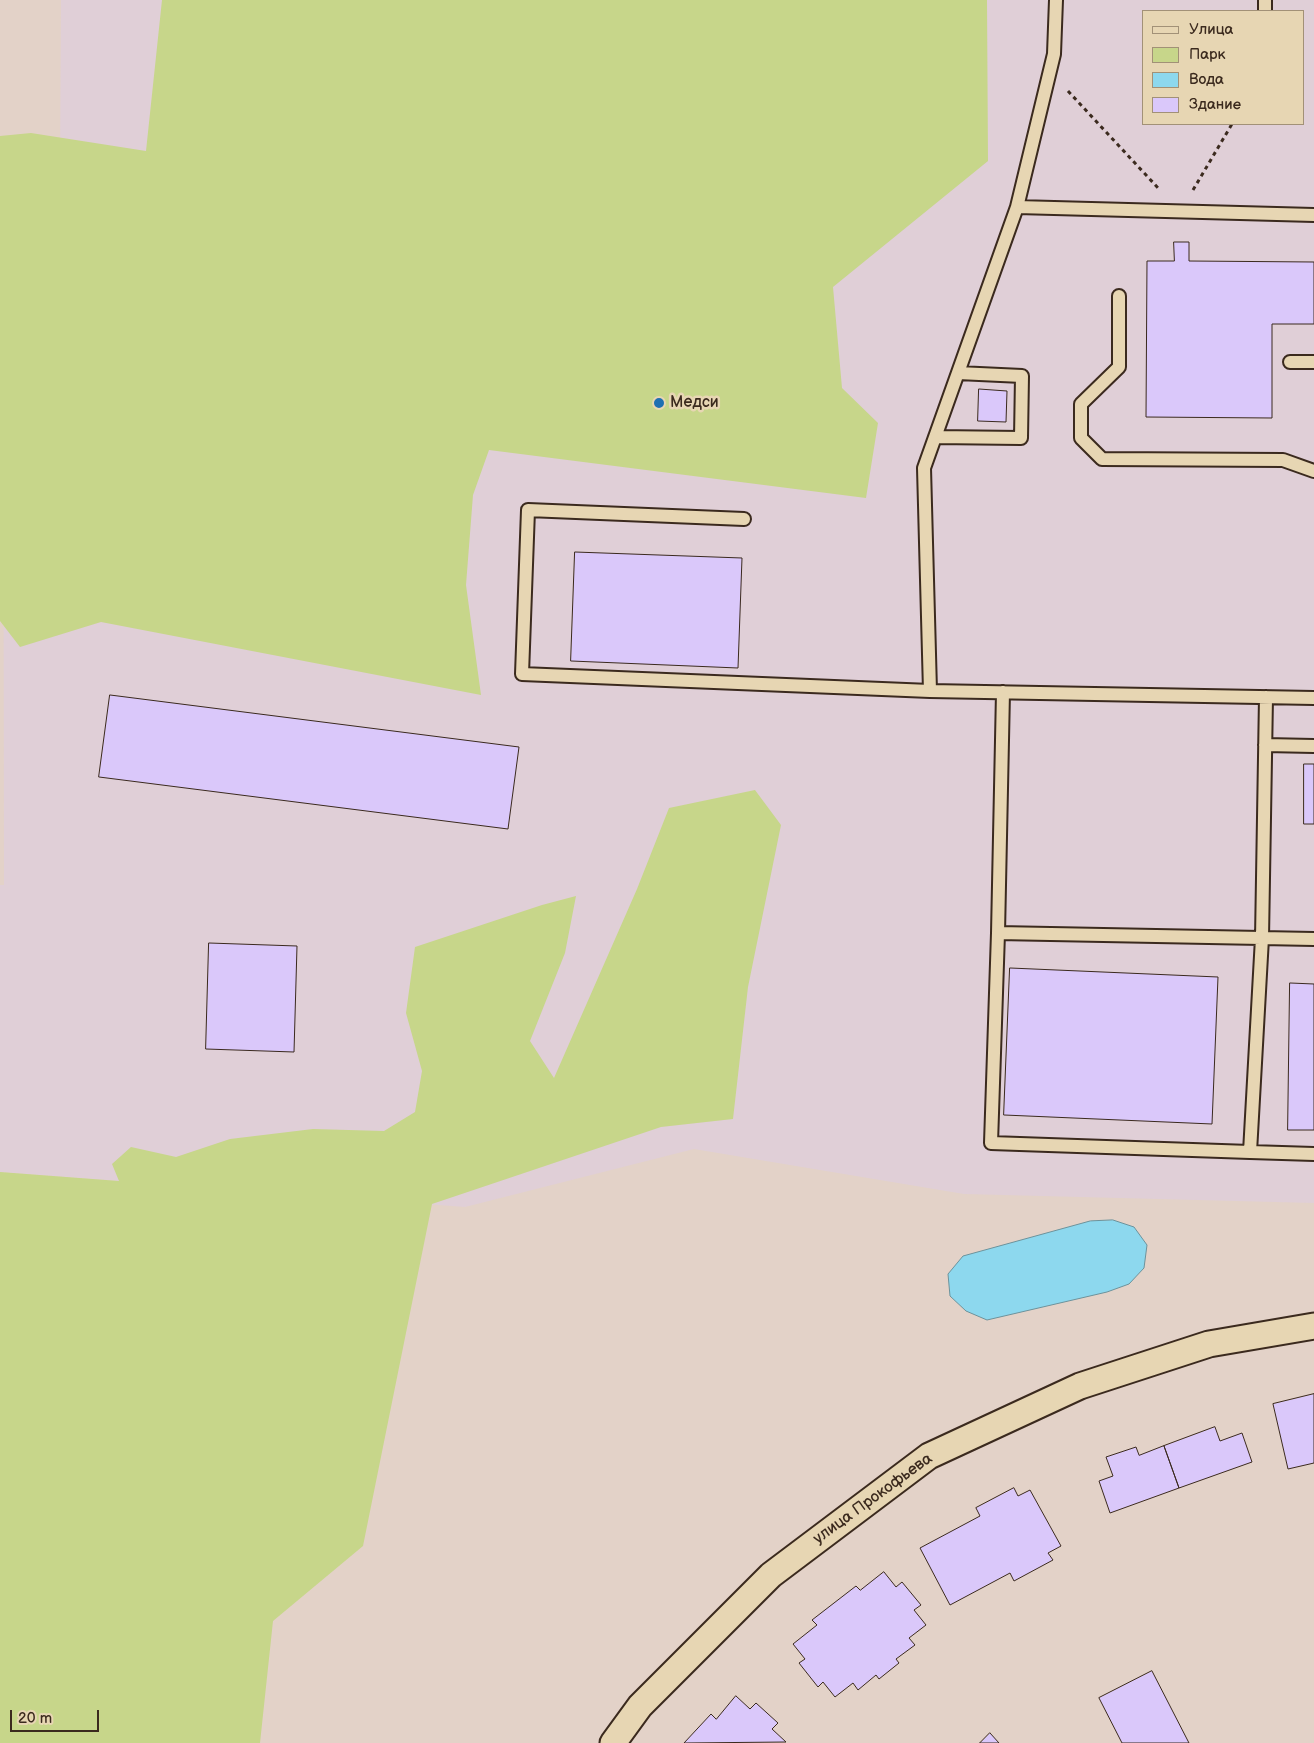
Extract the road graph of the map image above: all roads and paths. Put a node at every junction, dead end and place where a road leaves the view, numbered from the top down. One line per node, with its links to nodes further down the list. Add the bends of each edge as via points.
1 (1056, 0): 2 (lane)
2 (1050, 72): 4 (lane); 5 (path)
3 (1231, 125): 5 (path)
4 (1016, 207): 5 (lane); 10 (lane)
5 (1181, 212): 6 (lane)
6 (1314, 215)
7 (1119, 296): 12 (lane, via 1119,366 1081,404 1081,438 1102,459 1283,460)
8 (1290, 362): 9 (lane)
9 (1314, 362)
10 (958, 372): 11 (lane); 11 (lane, via 1022,376 1021,438)
11 (935, 437): 14 (lane, via 924,468)
12 (1314, 471)
13 (744, 519): 14 (lane, via 528,510 522,674)
14 (930, 691): 15 (lane)
15 (1003, 692): 16 (lane); 20 (lane)
16 (1266, 697): 17 (lane); 18 (lane)
17 (1314, 698)
18 (1265, 745): 19 (lane); 21 (lane)
19 (1314, 746)
20 (998, 933): 21 (lane); 23 (lane, via 991,1143)
21 (1262, 938): 22 (lane); 23 (lane)
22 (1314, 939)
23 (1250, 1152): 24 (lane)
24 (1314, 1154)
25 (1314, 1326): 26 (street, улица Прокофьева, via 1208,1344 1080,1386 929,1456 771,1575 640,1706)
26 (612, 1743)

